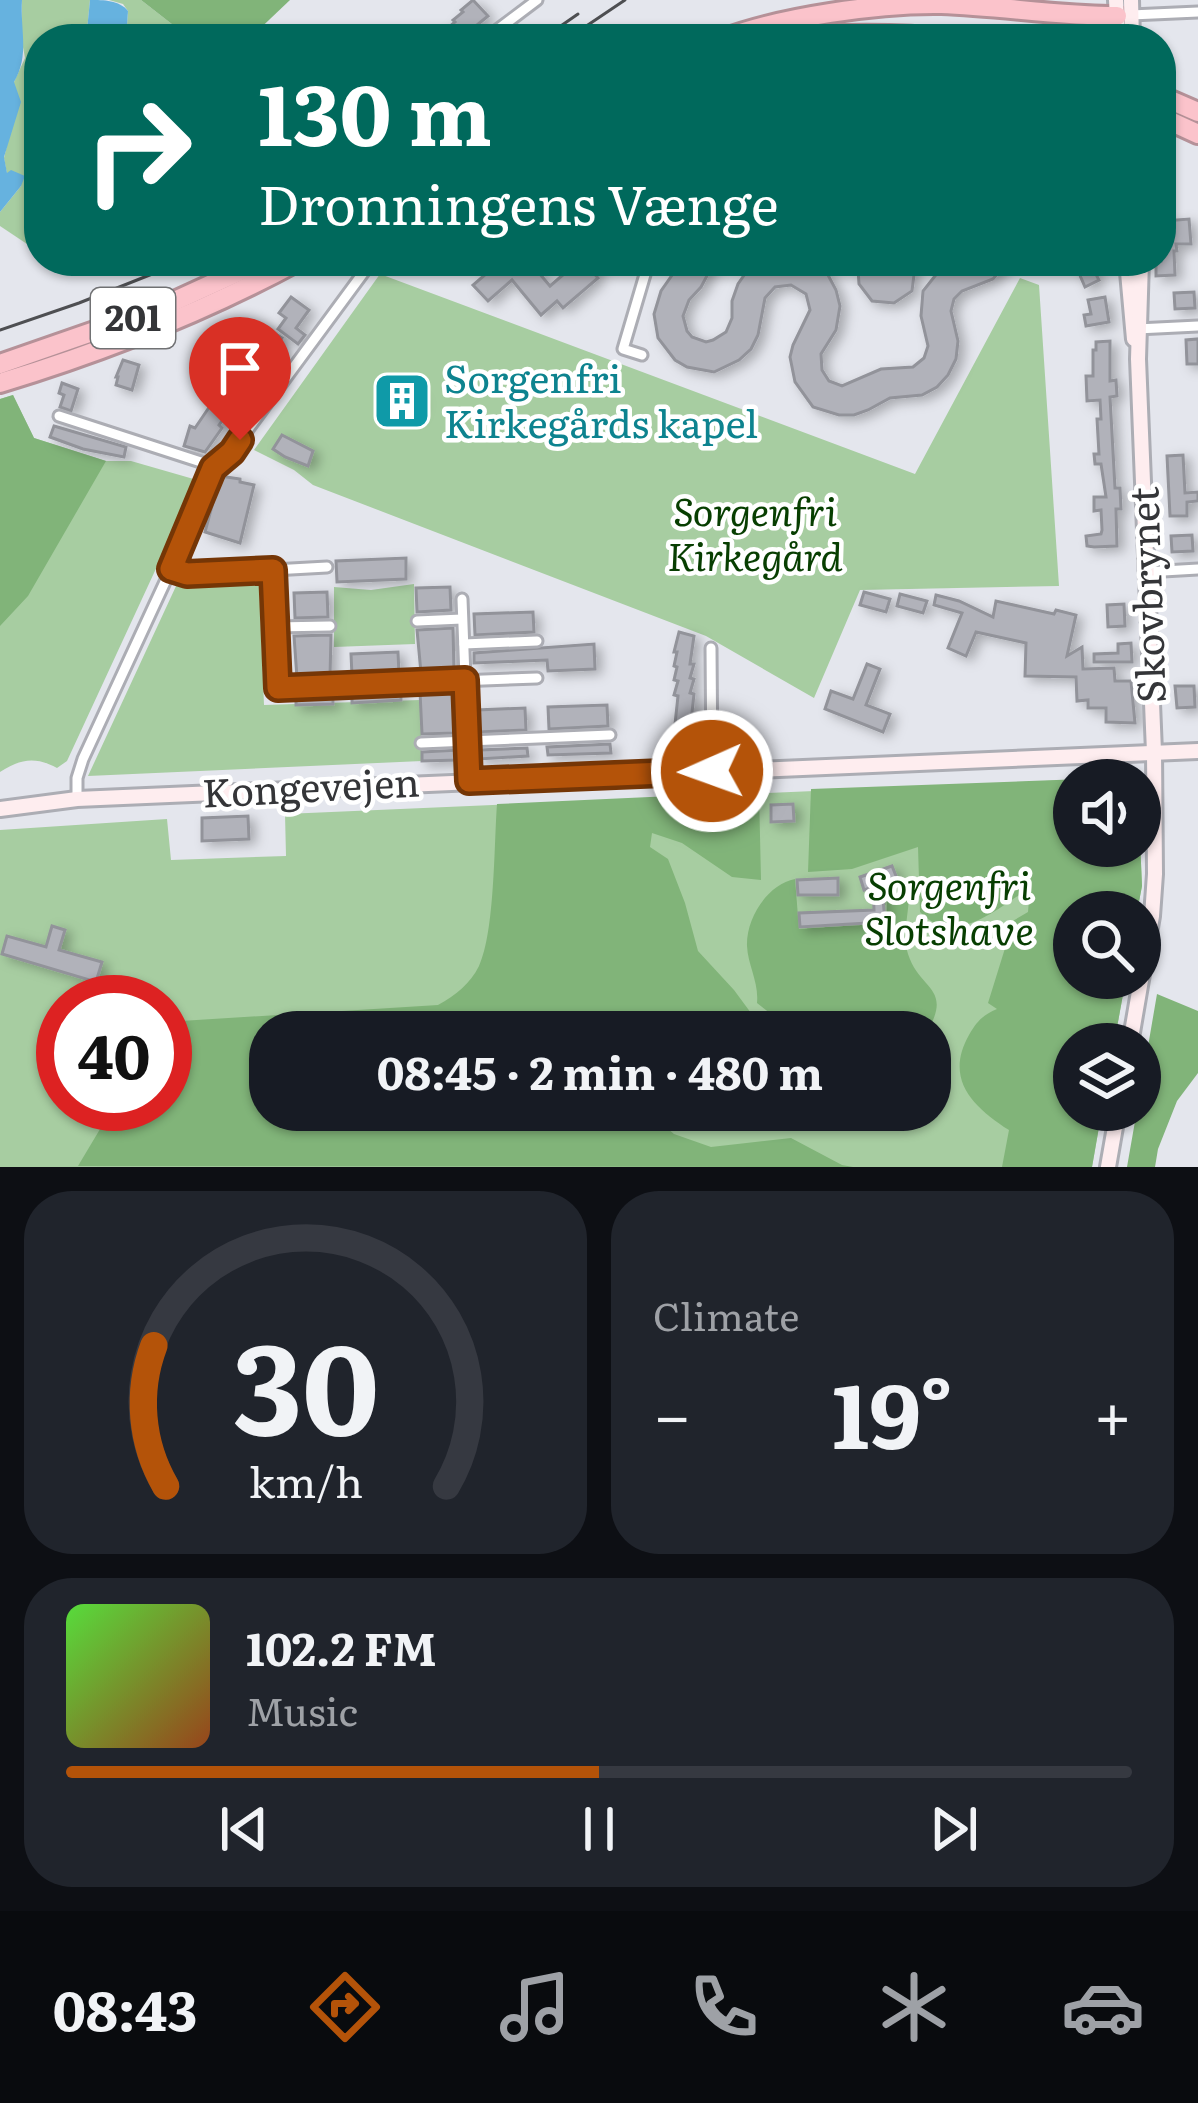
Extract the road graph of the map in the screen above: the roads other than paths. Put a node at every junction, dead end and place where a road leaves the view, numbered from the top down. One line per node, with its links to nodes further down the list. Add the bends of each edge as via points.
1 (537, 0): 4 (street)
2 (1124, 8): 3 (street); 5 (highway, via 938,4)
3 (1198, 12)
4 (504, 24)
5 (778, 24)
6 (229, 276): 15 (highway, 201)
7 (267, 276): 16 (highway, 201, via 163,326)
8 (362, 276): 18 (street)
9 (645, 276): 14 (street, via 623,349)
10 (1129, 276): 13 (street, Skovbrynet)
11 (1140, 276): 13 (street, Skovbrynet)
12 (1198, 326): 13 (street)
13 (1136, 329): 23 (street, Skovbrynet)
14 (642, 355)
15 (0, 364)
16 (0, 383)
17 (59, 416): 18 (street)
18 (213, 468): 20 (street)
19 (327, 567): 22 (street)
20 (171, 569): 22 (street); 41 (street, via 83,759)
21 (1198, 569): 23 (street)
22 (273, 570): 28 (street)
23 (1146, 572): 38 (street, Skovbrynet)
24 (462, 599): 25 (street)
25 (463, 619): 26 (street); 30 (street)
26 (417, 621)
27 (330, 626): 28 (street)
28 (275, 627): 33 (street, via 278,688)
29 (537, 641): 30 (street)
30 (464, 644): 33 (street)
31 (711, 648): 39 (street)
32 (536, 678): 33 (street)
33 (465, 680): 35 (street)
34 (610, 735): 35 (street)
35 (467, 741): 36 (street); 40 (street)
36 (421, 743)
37 (1198, 751): 38 (street, Kongevejen)
38 (1154, 752): 39 (street, Kongevejen); 43 (street, Skovbrynet, via 1152,916)
39 (712, 771): 40 (street, Kongevejen)
40 (469, 781): 41 (street, Kongevejen)
41 (77, 799): 42 (street, Kongevejen)
42 (0, 809)
43 (1134, 1023)
44 (1114, 1131): 45 (street)
45 (1108, 1167)

